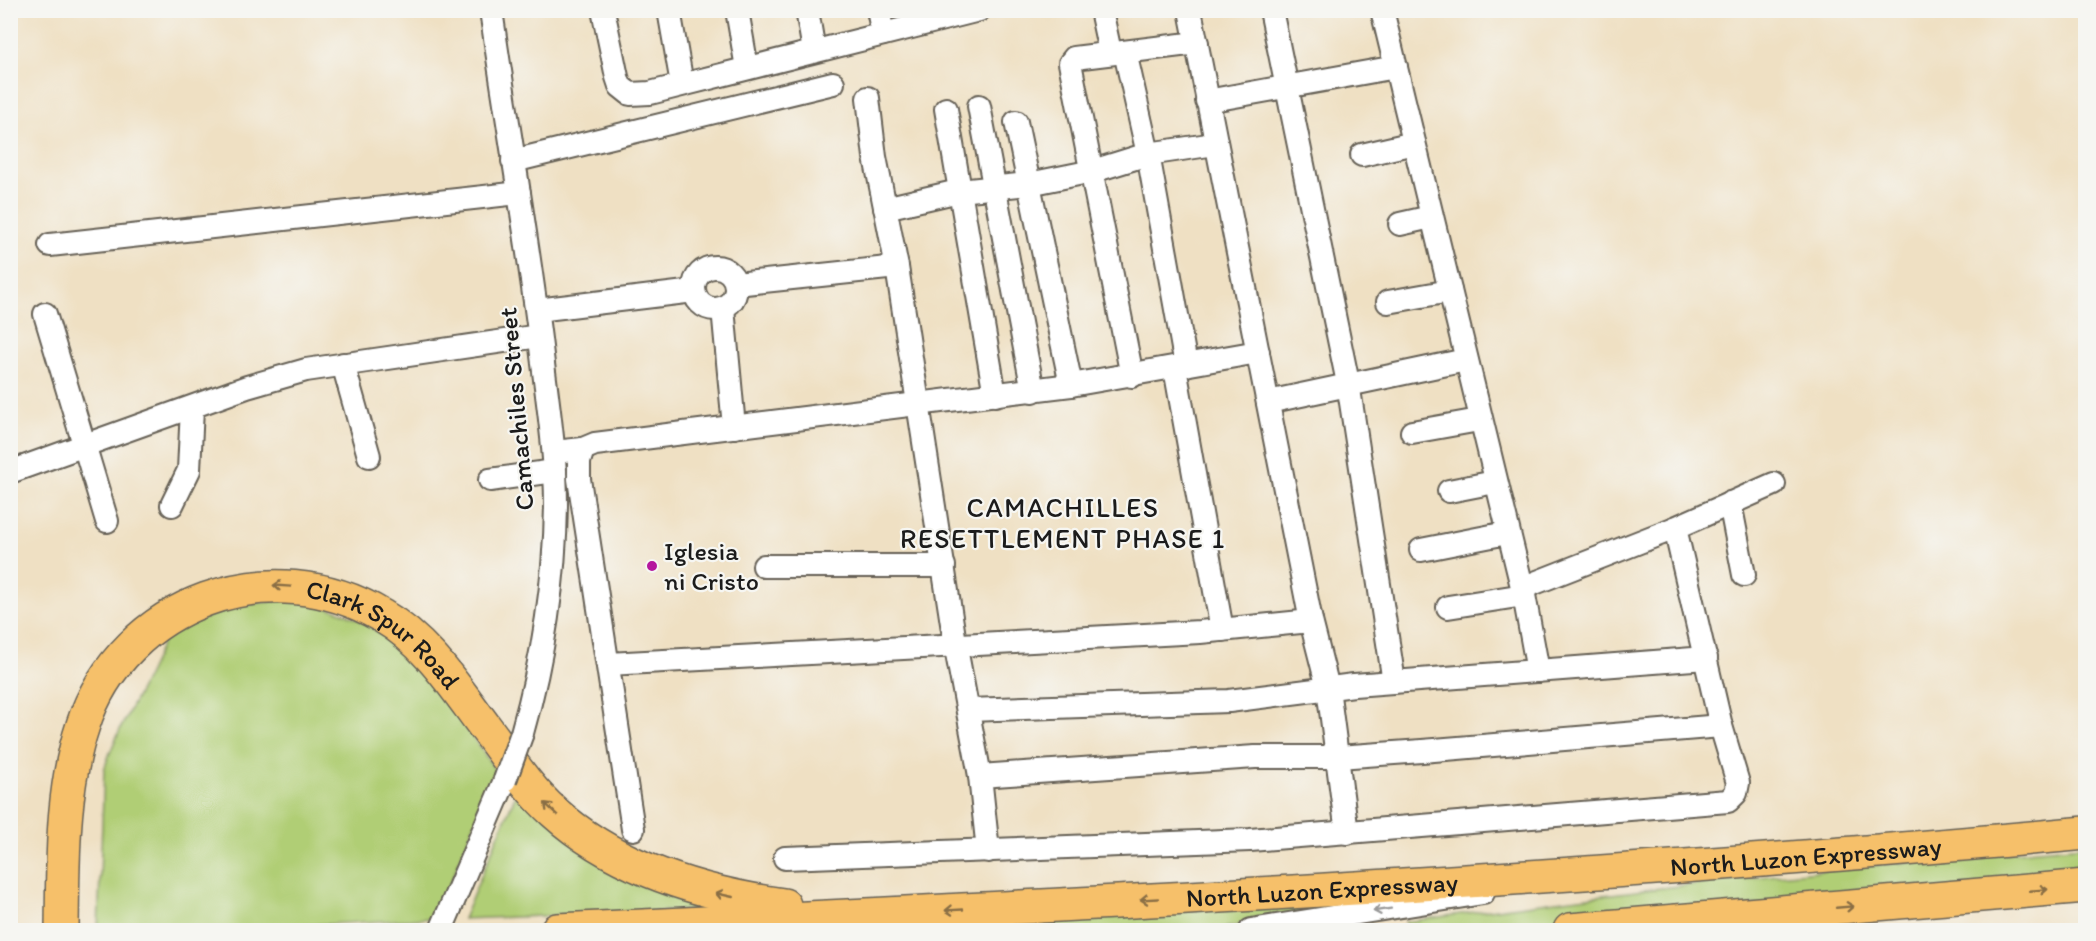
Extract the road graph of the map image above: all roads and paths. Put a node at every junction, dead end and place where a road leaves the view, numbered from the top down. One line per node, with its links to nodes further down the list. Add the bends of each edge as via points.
1 (491, 10): 31 (street, Camachiles Street)
2 (603, 10): 20 (street, via 620,86 630,94)
3 (669, 10): 20 (street)
4 (737, 10): 18 (street)
5 (807, 10): 15 (street)
6 (878, 10): 13 (street)
7 (979, 10): 12 (street)
8 (1101, 10): 16 (street)
9 (1190, 10): 14 (street)
10 (1271, 10): 21 (street)
11 (1382, 10): 17 (street)
12 (950, 14): 13 (street)
13 (883, 34): 15 (street)
14 (1197, 43): 16 (street); 23 (street)
15 (814, 51): 18 (street)
16 (1117, 52): 29 (street); 32 (street, via 1074,58 1070,69)
17 (1396, 67): 21 (street); 27 (street)
18 (747, 68): 20 (street)
19 (833, 83): 31 (street)
20 (682, 84)
21 (1287, 85): 23 (street); 55 (street)
22 (868, 98): 37 (street)
23 (1207, 101): 28 (street)
24 (979, 106): 34 (street)
25 (946, 109): 35 (street)
26 (1016, 122): 33 (street)
27 (1414, 143): 30 (street); 38 (street)
28 (1215, 144): 29 (street); 50 (street)
29 (1148, 154): 32 (street); 53 (street)
30 (1362, 155)
31 (513, 161): 36 (street, Camachiles Street)
32 (1092, 171): 33 (street); 54 (street)
33 (1029, 184): 34 (street); 56 (street)
34 (994, 189): 35 (street); 57 (street)
35 (960, 191): 37 (street); 58 (street)
36 (519, 193): 40 (street); 47 (street, Camachiles Street)
37 (885, 208): 41 (street)
38 (1431, 217): 39 (street); 44 (street)
39 (1400, 224)
40 (50, 245)
41 (897, 267): 42 (street); 60 (street)
42 (736, 284): 43 (street, via 729,271 708,268 697,277); 46 (street, via 734,298)
43 (694, 291): 46 (street, via 704,307); 47 (street)
44 (1450, 291): 45 (street); 51 (street)
45 (1388, 302)
46 (723, 308): 63 (street)
47 (537, 310): 49 (street, Camachiles Street)
48 (45, 314): 65 (street)
49 (539, 336): 52 (street); 68 (street, Camachiles Street)
50 (1258, 352): 53 (street); 59 (street)
51 (1466, 360): 55 (street); 62 (street)
52 (343, 364): 61 (street, via 306,370); 67 (street)
53 (1181, 367): 54 (street); 86 (street)
54 (1132, 376): 56 (street)
55 (1348, 383): 59 (street); 91 (street)
56 (1071, 386): 57 (street)
57 (1033, 391): 58 (street)
58 (995, 395): 60 (street)
59 (1268, 402): 85 (street)
60 (917, 406): 63 (street); 81 (street)
61 (192, 408): 65 (street); 75 (street, via 189,470)
62 (1479, 420): 64 (street); 71 (street)
63 (734, 427): 66 (street)
64 (1412, 432)
65 (83, 445): 69 (street); 76 (street)
66 (583, 448): 68 (street); 89 (street, via 579,479)
67 (369, 456)
68 (554, 461): 70 (street); 106 (street, Camachiles Street, bridge, via 556,505 550,597 534,687 505,780)
69 (10, 472)
70 (490, 480)
71 (1495, 482): 73 (street); 78 (street)
72 (1774, 483): 74 (street)
73 (1449, 491)
74 (1730, 503): 77 (street); 82 (street)
75 (172, 505)
76 (107, 521)
77 (1675, 528): 83 (street); 88 (street)
78 (1508, 533): 79 (street); 83 (street)
79 (1420, 550)
80 (764, 566): 81 (street)
81 (944, 566): 87 (street)
82 (1744, 575)
83 (1523, 592): 84 (street); 90 (street)
84 (1448, 607)
85 (1311, 621): 86 (street); 92 (street)
86 (1222, 630): 87 (street)
87 (955, 643): 89 (street); 93 (street)
88 (1706, 658): 90 (street); 94 (street)
89 (608, 664): 97 (street)
90 (1538, 671): 91 (street)
91 (1394, 682): 92 (street)
92 (1328, 688): 93 (street, via 1207,702); 95 (street)
93 (969, 710): 96 (street)
94 (1721, 726): 95 (street); 98 (street, via 1738,783 1736,794 1728,801)
95 (1338, 757): 96 (street, via 1255,757); 98 (street)
96 (980, 776): 100 (street)
97 (633, 829)
98 (1347, 833): 100 (street)
99 (2085, 833): 102 (highway, North Luzon Expressway)
100 (988, 851): 101 (street)
101 (785, 858)
102 (1627, 871): 104 (highway, North Luzon Expressway, one-way to 104); 108 (street, one-way to 108)
103 (2085, 886): 109 (highway, North Luzon Expressway, one-way to 103)
104 (864, 915): 105 (highway, Clark Spur Road, one-way to 105, via 704,890 602,847 540,798 423,648 381,615 346,598 276,585 245,588 185,608 145,633 111,670 90,705 71,771); 107 (highway, North Luzon Expressway)
105 (71, 921)
106 (441, 930)
107 (557, 930)
108 (1251, 930)
109 (1570, 930)

